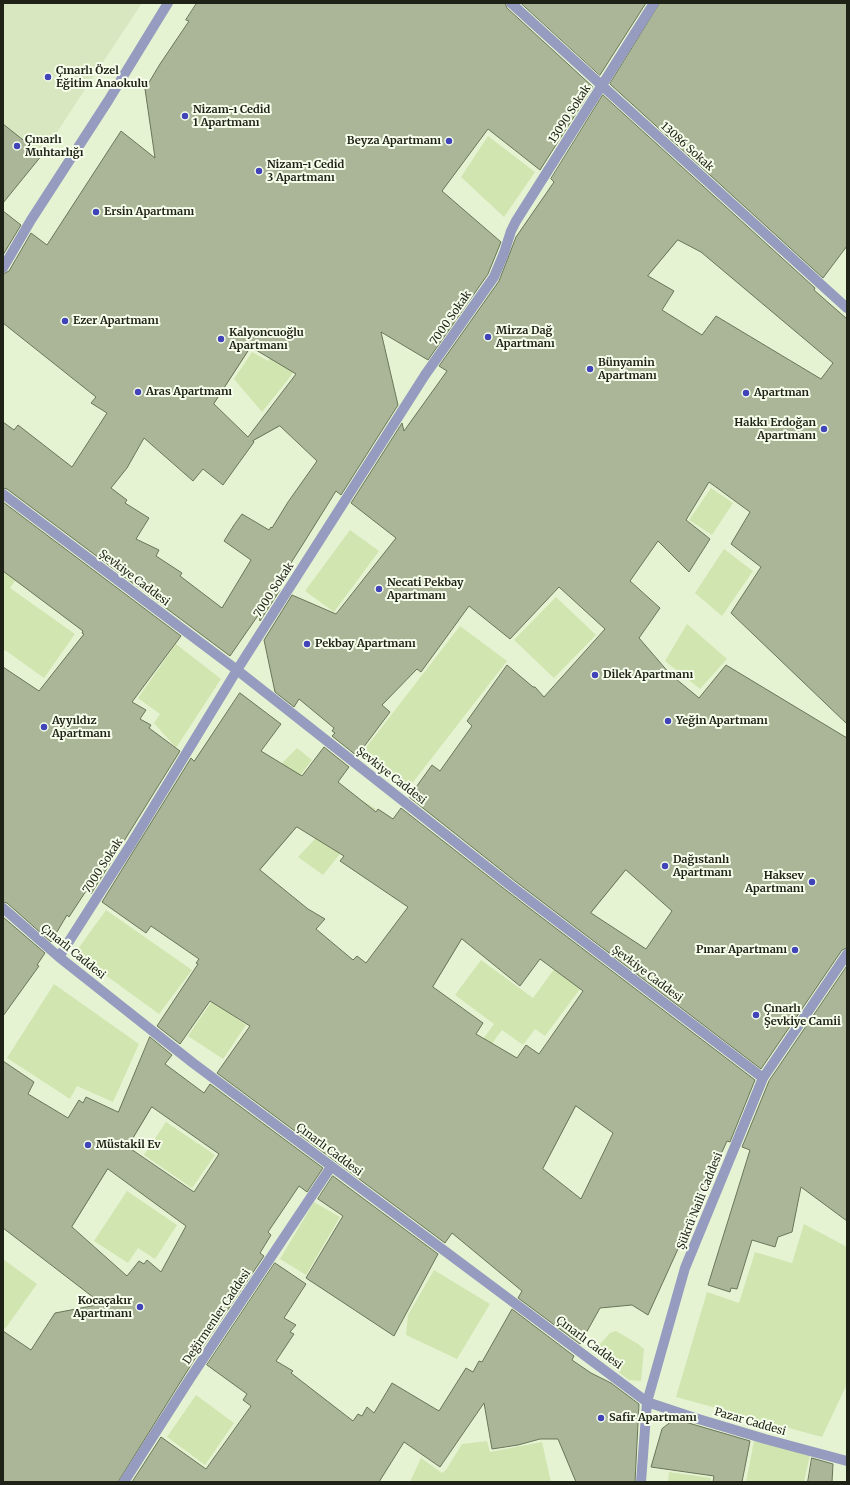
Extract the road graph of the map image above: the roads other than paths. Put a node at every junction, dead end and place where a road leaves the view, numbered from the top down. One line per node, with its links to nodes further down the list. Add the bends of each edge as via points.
1 (168, 3): 6 (street)
2 (511, 3): 4 (street, 13086 Sokak)
3 (654, 3): 4 (street, 13090 Sokak)
4 (602, 86): 5 (street, 13090 Sokak, via 526,204); 7 (street, 13086 Sokak)
5 (508, 238): 9 (street, 7000 Sokak, via 494,277 425,375)
6 (3, 268)
7 (847, 308)
8 (3, 494): 9 (street, Şevkiye Caddesi)
9 (237, 670): 12 (street, 7000 Sokak); 13 (street, Şevkiye Caddesi, via 511,886)
10 (3, 908): 12 (street, Çınarlı Caddesi)
11 (847, 954): 13 (street, Şükrü Naili Caddesi)
12 (59, 957): 14 (street, Çınarlı Caddesi, via 193,1063)
13 (763, 1078): 15 (street, Şükrü Naili Caddesi, via 685,1268)
14 (331, 1167): 15 (street, Çınarlı Caddesi); 17 (street, Değirmenler Caddesi)
15 (647, 1402): 16 (street, Pazar Caddesi, via 758,1437); 18 (street, Şükrü Naili Caddesi)
16 (847, 1461)
17 (124, 1482)
18 (641, 1482)

